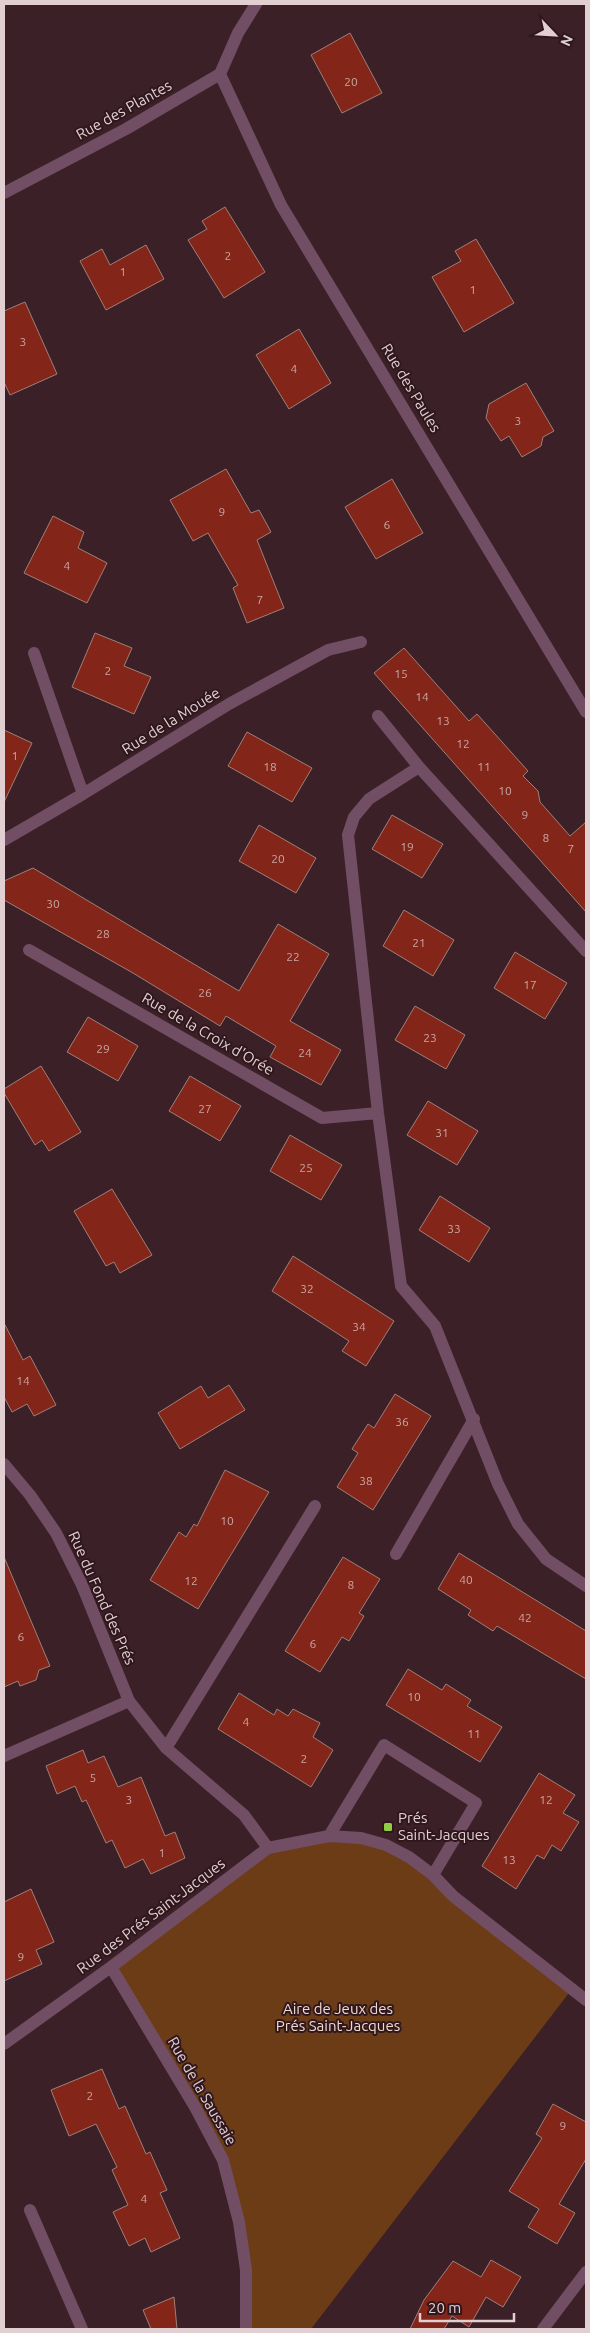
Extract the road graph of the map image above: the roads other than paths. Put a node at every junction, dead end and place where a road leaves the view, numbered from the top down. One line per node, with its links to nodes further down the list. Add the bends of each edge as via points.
1 (256, 4): 2 (street, via 238,33)
2 (220, 74): 3 (street, Rue des Plantes); 6 (street, Rue des Paules, via 281,204)
3 (4, 193)
4 (362, 642): 9 (street, Rue de la Mouée, via 328,650)
5 (34, 653): 9 (street)
6 (586, 712)
7 (378, 716): 8 (street)
8 (419, 767): 12 (street); 13 (street, via 369,799 354,817 348,836)
9 (83, 794): 10 (street, Rue de la Mouée)
10 (4, 840)
11 (29, 950): 13 (street, Rue de la Croix d'Orée, via 322,1118)
12 (586, 951)
13 (378, 1112): 14 (street, via 401,1286 435,1326)
14 (474, 1419): 17 (street); 18 (street, via 498,1484 518,1524 546,1559)
15 (4, 1464): 19 (street, Rue du Fond des Prés, via 56,1533 82,1585)
16 (315, 1506): 20 (street)
17 (396, 1554)
18 (586, 1586)
19 (129, 1701): 20 (street, Rue du Fond des Prés); 21 (street)
20 (166, 1748): 23 (street, Rue du Fond des Prés, via 244,1815)
21 (4, 1756)
22 (329, 1836): 23 (street, Rue des Prés Saint-Jacques); 24 (street, Rue des Prés Saint-Jacques, via 361,1838 386,1845 409,1857); 24 (street, via 384,1745 476,1803)
23 (268, 1848): 25 (street, Rue des Prés Saint-Jacques)
24 (432, 1875): 26 (street, Rue des Prés Saint-Jacques, via 453,1896)
25 (111, 1967): 27 (street, Rue des Prés Saint-Jacques); 31 (street, Rue de la Saussaie, via 223,2160 239,2222 246,2270)
26 (586, 2000)
27 (4, 2044)
28 (30, 2210): 30 (street)
29 (586, 2272): 32 (street)
30 (82, 2329)
31 (246, 2329)
32 (543, 2329)

